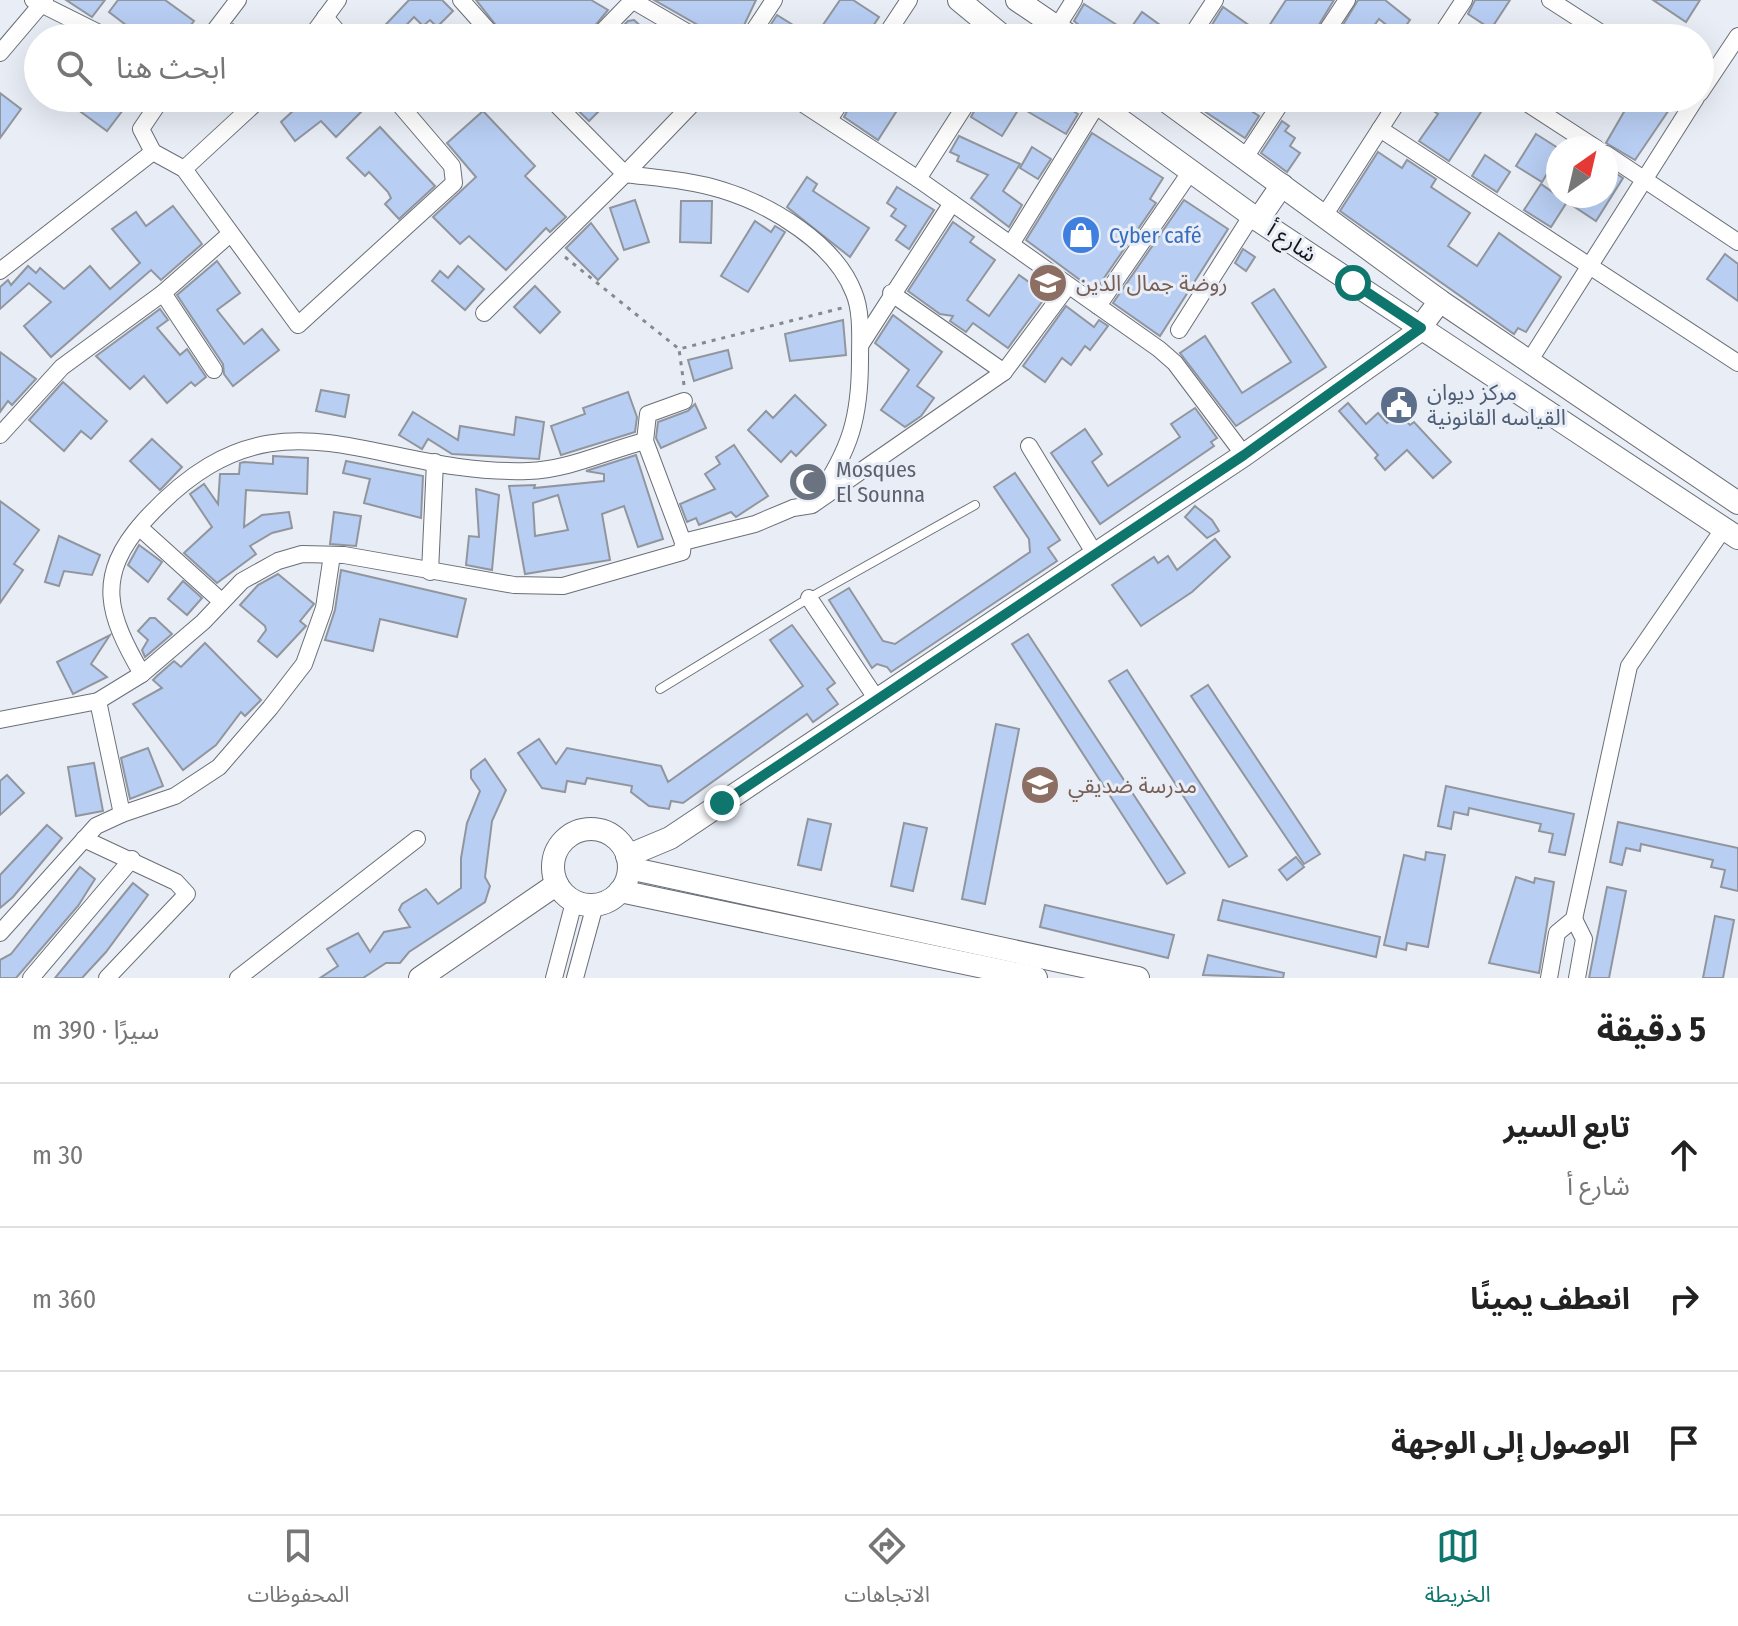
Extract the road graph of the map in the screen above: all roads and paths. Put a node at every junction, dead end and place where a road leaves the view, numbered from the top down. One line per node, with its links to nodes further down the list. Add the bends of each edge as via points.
1 (238, 0): 17 (street)
2 (338, 0): 15 (street)
3 (461, 0): 20 (street)
4 (633, 0): 21 (street); 22 (street)
5 (774, 0): 23 (street)
6 (909, 0): 24 (street)
7 (959, 0): 25 (street)
8 (1017, 0): 26 (street)
9 (1074, 0): 27 (street)
10 (1215, 0): 28 (street)
11 (1347, 0): 29 (street)
12 (1464, 0): 30 (street)
13 (1550, 0): 31 (street)
14 (40, 2): 16 (street); 33 (street)
15 (325, 17): 18 (street); 19 (street)
16 (82, 24)
17 (220, 24)
18 (320, 24)
19 (331, 24)
20 (482, 24)
21 (610, 24)
22 (673, 24)
23 (758, 24)
24 (893, 24)
25 (988, 24)
26 (1053, 24)
27 (1067, 24)
28 (1199, 24)
29 (1331, 24)
30 (1448, 24)
31 (1587, 24)
32 (1738, 36): 34 (street)
33 (0, 53)
34 (1714, 72)
35 (153, 112): 53 (street, via 141,129)
36 (246, 112): 56 (street)
37 (406, 112): 65 (street, via 452,166 454,183 303,323 293,322)
38 (564, 112): 58 (street)
39 (685, 112): 58 (street)
40 (816, 112): 50 (street)
41 (834, 112): 50 (street)
42 (961, 112): 59 (street)
43 (1088, 112): 67 (street)
44 (1109, 112): 57 (street, شارع أ)
45 (1182, 112): 54 (street, شارع أ)
46 (1275, 112): 54 (street)
47 (1391, 112): 51 (street)
48 (1541, 112): 52 (street)
49 (1687, 112): 60 (street)
50 (829, 120): 59 (street)
51 (1380, 129): 63 (street); 69 (street)
52 (1578, 136)
53 (153, 152): 56 (street); 70 (street)
54 (1246, 156): 61 (street, شارع أ)
55 (1618, 162): 60 (street)
56 (184, 169): 65 (street)
57 (1191, 171): 64 (street, شارع أ); 76 (street)
58 (625, 174): 68 (street); 75 (street, via 722,190 782,218 844,272)
59 (918, 179): 62 (street)
60 (1644, 179): 66 (street); 69 (street)
61 (1282, 185): 63 (street, شارع أ); 64 (street)
62 (952, 203): 67 (street); 73 (street)
63 (1324, 216): 74 (street, شارع أ)
64 (1255, 218): 78 (street, شارع أ); 79 (street)
65 (230, 234): 72 (street)
66 (1738, 242)
67 (1011, 244): 71 (street)
68 (552, 247): 77 (street); 81 (path)
69 (1590, 266): 82 (street); 83 (street)
70 (0, 271)
71 (1068, 286): 76 (street); 85 (street)
72 (163, 293): 84 (street); 87 (street, via 62,367)
73 (891, 293): 80 (street); 85 (street)
74 (1440, 301): 78 (street); 82 (street, شارع أ)
75 (858, 305): 80 (street); 81 (path)
76 (1098, 306): 90 (street, via 1175,363)
77 (484, 313)
78 (1421, 328): 90 (street); 96 (street, شارع أ)
79 (1179, 330)
80 (860, 346): 93 (street, via 859,401 842,462)
81 (679, 349): 86 (path)
82 (1530, 360): 92 (street, شارع أ)
83 (1738, 363)
84 (214, 370)
85 (1004, 372): 93 (street)
86 (684, 401): 88 (street, via 648,414)
87 (0, 435)
88 (645, 441): 91 (street, via 576,463 529,471); 97 (street)
89 (1029, 446): 98 (street)
90 (1244, 455): 98 (street)
91 (435, 462): 95 (street, via 303,441 268,441 213,461); 100 (street)
92 (1738, 503)
93 (812, 505): 97 (street)
94 (975, 505): 101 (lane)
95 (139, 527): 102 (street); 103 (street, via 115,565 110,587 119,634)
96 (1731, 533): 116 (street, via 1629,666)
97 (683, 542): 100 (street, via 682,552 563,586 514,585)
98 (1095, 554): 105 (street)
99 (332, 555): 100 (street); 102 (street, via 302,554 278,561 242,581); 108 (street, via 324,608 304,664 270,708 219,767 175,796)
100 (430, 572)
101 (809, 598): 104 (lane); 105 (street)
102 (221, 601): 103 (street)
103 (142, 674): 106 (street)
104 (660, 689)
105 (876, 698): 112 (street)
106 (98, 701): 107 (street); 108 (street)
107 (0, 720)
108 (122, 814): 109 (street, via 96,826)
109 (84, 839): 111 (street); 117 (street)
110 (417, 839): 120 (street)
111 (132, 859): 118 (street); 119 (street, via 176,882 187,894)
112 (628, 862): 113 (street, via 612,836 576,832 558,848 553,872); 114 (street); 125 (street)
113 (557, 884): 115 (street); 121 (street)
114 (620, 891): 115 (street); 124 (street)
115 (585, 903): 122 (street); 123 (street)
116 (1574, 919): 126 (street, via 1557,933); 127 (street, via 1584,939)
117 (0, 933)
118 (31, 978)
119 (107, 978)
120 (238, 978)
121 (420, 978)
122 (554, 978)
123 (575, 978)
124 (1036, 978)
125 (1138, 978)
126 (1549, 978)
127 (1577, 978)

